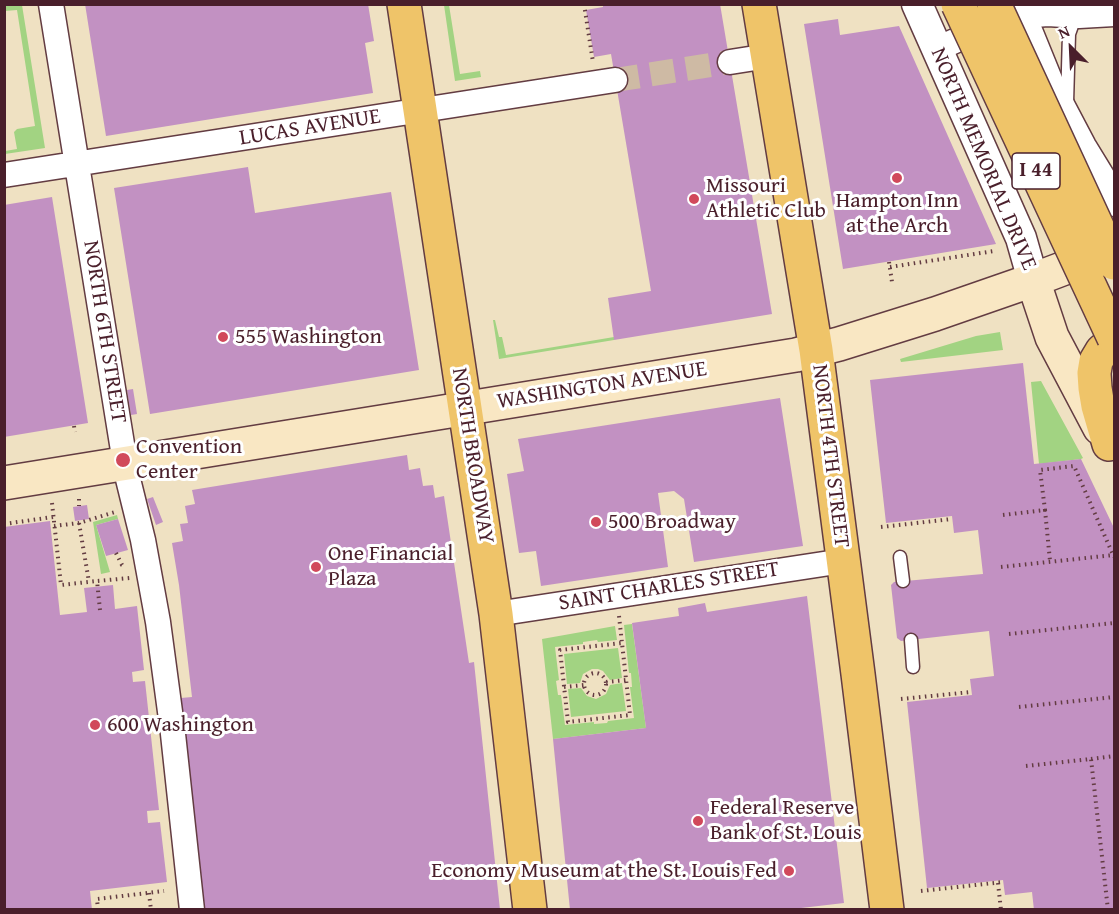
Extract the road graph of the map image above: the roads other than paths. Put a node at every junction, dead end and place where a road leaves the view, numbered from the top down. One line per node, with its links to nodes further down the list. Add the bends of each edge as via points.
1 (51, 4): 15 (street, NORTH 6TH STREET)
2 (404, 4): 13 (main road, NORTH BROADWAY)
3 (759, 4): 10 (main road, NORTH 4TH STREET)
4 (917, 4): 9 (street, NORTH MEMORIAL DRIVE)
5 (958, 4): 21 (main road, I 44, bridge)
6 (1010, 8): 8 (street); 9 (street, via 995,23); 14 (street); 19 (main road, I 44, bridge)
7 (1114, 14): 8 (street)
8 (1079, 16): 14 (lane, via 1069,34)
9 (937, 49): 20 (street, NORTH MEMORIAL DRIVE, via 1020,238)
10 (768, 56): 11 (street); 22 (main road, NORTH 4TH STREET)
11 (730, 62)
12 (615, 80): 13 (street, LUCAS AVENUE)
13 (420, 111): 15 (street, LUCAS AVENUE); 23 (main road, NORTH BROADWAY)
14 (1070, 128): 17 (street)
15 (76, 164): 16 (street, LUCAS AVENUE); 25 (street, NORTH 6TH STREET)
16 (4, 175)
17 (1114, 201)
18 (1114, 249): 20 (main road, WASHINGTON AVENUE)
19 (1114, 263)
20 (1034, 280): 22 (main road, WASHINGTON AVENUE); 24 (main road, via 1052,337)
21 (1114, 340): 24 (main road, via 1102,351 1094,373 1098,406)
22 (816, 350): 23 (main road, WASHINGTON AVENUE); 28 (main road, NORTH 4TH STREET)
23 (465, 408): 25 (main road, WASHINGTON AVENUE); 30 (main road, NORTH BROADWAY)
24 (1112, 449)
25 (125, 463): 26 (main road, WASHINGTON AVENUE); 33 (street, NORTH 6TH STREET, via 158,622)
26 (4, 483)
27 (900, 557): 29 (lane)
28 (843, 561): 30 (street, SAINT CHARLES STREET); 35 (main road, NORTH 4TH STREET)
29 (903, 581)
30 (496, 614): 34 (main road, NORTH BROADWAY)
31 (911, 640): 32 (lane)
32 (913, 667)
33 (192, 909)
34 (530, 909)
35 (886, 909)

